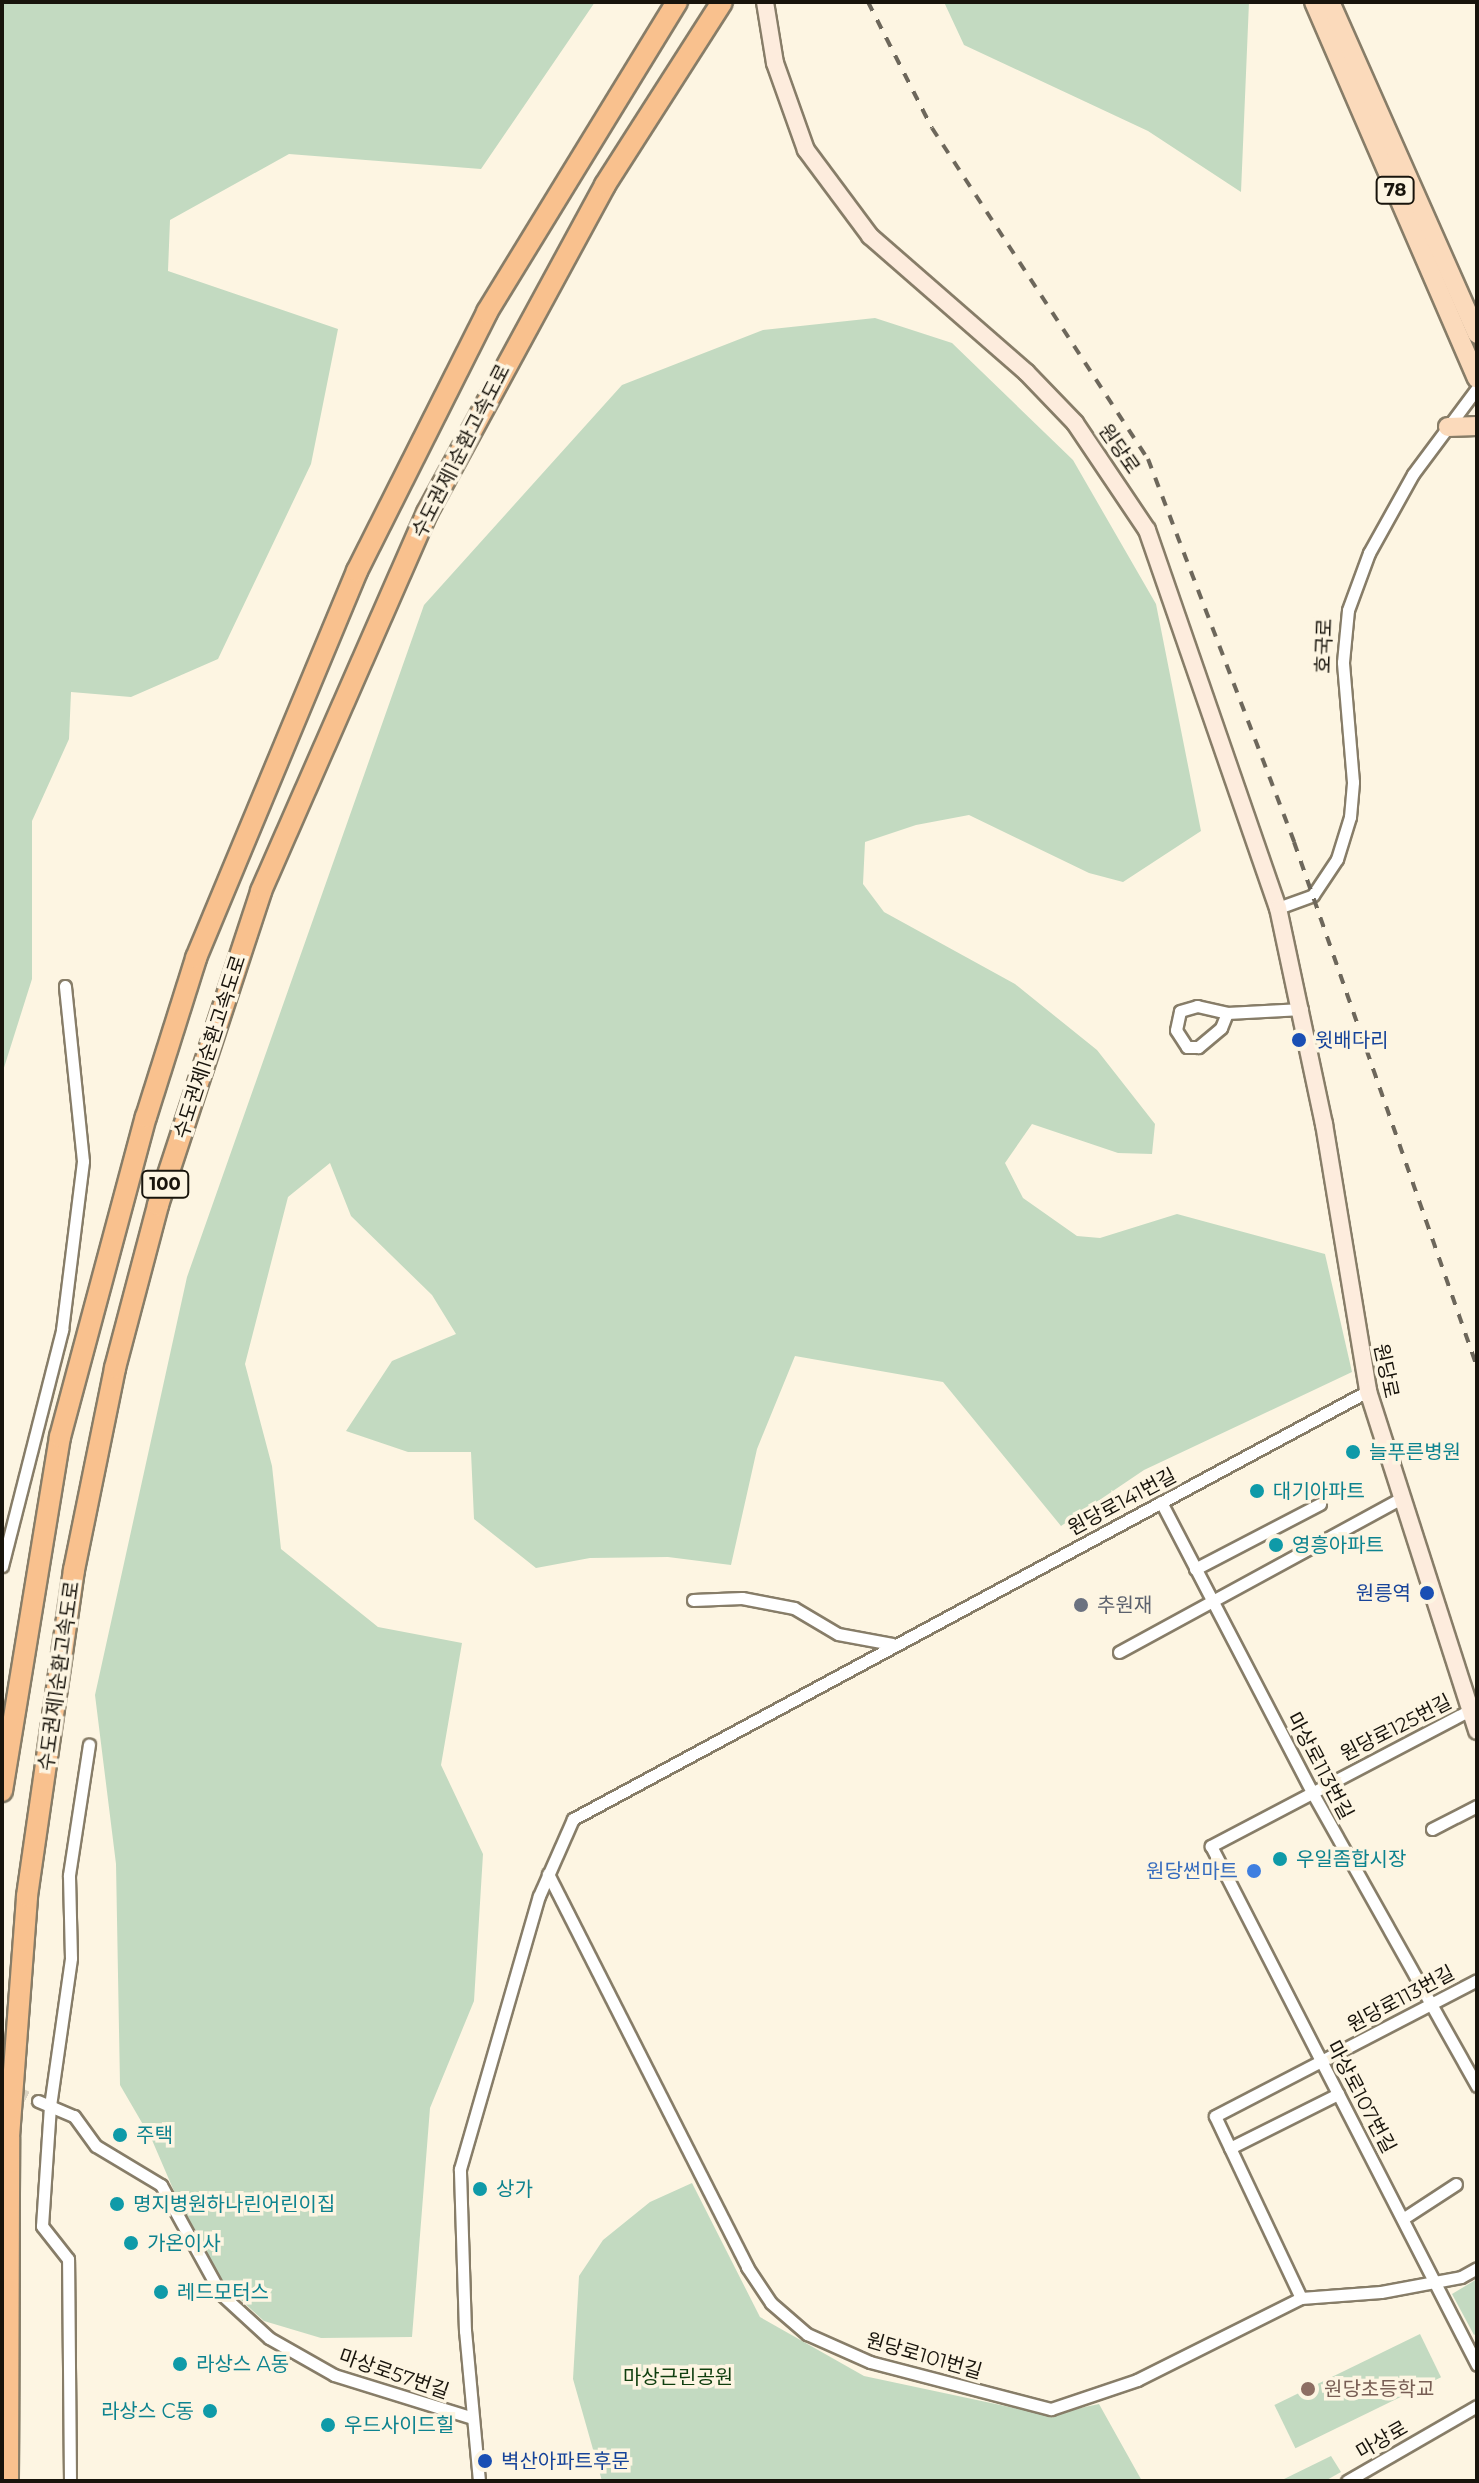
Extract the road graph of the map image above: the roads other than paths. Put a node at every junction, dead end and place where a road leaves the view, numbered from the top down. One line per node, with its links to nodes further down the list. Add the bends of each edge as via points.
1 (677, 2): 28 (highway, 수도권제1순환고속도로 / 100, via 487,312 364,557 196,958 146,1117 60,1437)
2 (722, 2): 50 (highway, 수도권제1순환고속도로 / 100, via 605,185 421,527 261,891 158,1205 115,1368 74,1570 27,1896 9,2137)
3 (765, 2): 11 (main road, 원당로, via 775,63 806,150 870,236 1026,372 1075,423 1147,530)
4 (1314, 2): 7 (main road, 78)
5 (1330, 2): 6 (main road, 78)
6 (1477, 334)
7 (1477, 378)
8 (1477, 388): 10 (street, 호국로)
9 (1477, 426): 10 (main road)
10 (1448, 427): 11 (street, 호국로, via 1413,474 1369,553 1348,610 1343,662 1353,782 1350,817 1337,859 1313,895)
11 (1278, 908): 13 (main road, 원당로)
12 (65, 986): 19 (street, via 83,1161 62,1330)
13 (1302, 1009): 14 (street); 15 (main road, 원당로)
14 (1227, 1013): 14 (street, via 1197,1006 1180,1011 1176,1030 1187,1047 1198,1047 1221,1028)
15 (1368, 1391): 16 (main road, 원당로); 17 (street, 원당로141번길)
16 (1402, 1498): 22 (street); 25 (main road, 원당로)
17 (1161, 1502): 20 (street, 마상로113번길); 23 (street, 원당로141번길)
18 (1320, 1504): 20 (street)
19 (2, 1566)
20 (1195, 1569): 22 (street, 마상로113번길)
21 (693, 1600): 23 (street, via 742,1598 794,1608 838,1634)
22 (1211, 1600): 24 (street); 29 (street, 마상로113번길)
23 (893, 1644): 33 (street, 원당로141번길, via 573,1819)
24 (1119, 1652)
25 (1470, 1710): 26 (main road, 원당로); 29 (street, 원당로125번길)
26 (1477, 1731)
27 (89, 1745): 40 (street, via 69,1875 71,1958)
28 (2, 1791)
29 (1312, 1792): 32 (street, 원당로125번길); 35 (street, 마상로113번길)
30 (1477, 1806): 31 (street)
31 (1432, 1829)
32 (1211, 1846): 36 (street, 마상로107번길)
33 (548, 1874): 46 (street, 원당로101번길, via 747,2267 771,2303 807,2334 870,2362 1051,2409 1137,2380); 49 (street, 마상로57번길, via 460,2169)
34 (1477, 1980): 35 (street, 원당로113번길)
35 (1432, 2003): 36 (street, 원당로113번길); 37 (street, 마상로113번길)
36 (1321, 2061): 38 (street, 마상로107번길); 41 (street, 원당로113번길, via 1215,2116)
37 (1477, 2086)
38 (1338, 2094): 41 (street); 43 (street, 마상로107번길)
39 (38, 2101): 40 (street, 마상로57번길)
40 (50, 2106): 49 (street, 마상로57번길, via 74,2116 96,2146 161,2185 221,2294 269,2338 334,2375); 51 (street, via 42,2226 68,2259)
41 (1230, 2148): 46 (street)
42 (1456, 2184): 43 (street)
43 (1404, 2218): 45 (street, 마상로107번길)
44 (1477, 2268): 45 (street, 원당로101번길)
45 (1433, 2283): 46 (street, 원당로101번길); 47 (street, 마상로107번길)
46 (1301, 2298)
47 (1477, 2365)
48 (1477, 2406): 53 (street, 마상로)
49 (473, 2418): 52 (street, 마상로57번길)
50 (8, 2481)
51 (70, 2481)
52 (479, 2481)
53 (1347, 2481)

